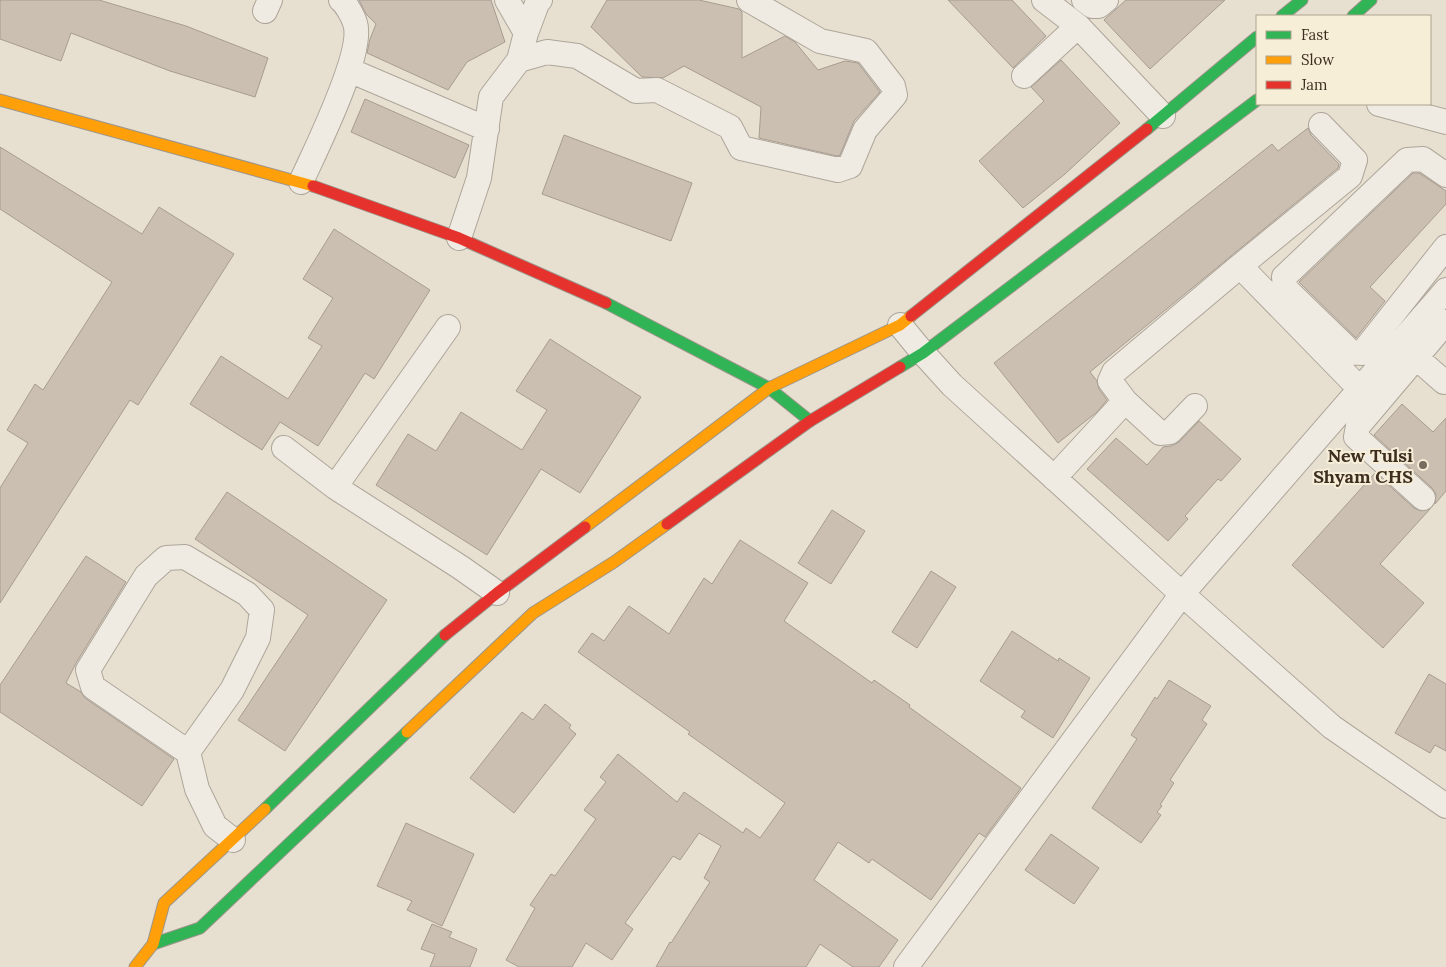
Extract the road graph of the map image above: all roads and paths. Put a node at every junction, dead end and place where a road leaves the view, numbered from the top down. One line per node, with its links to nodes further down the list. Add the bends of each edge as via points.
1 (341, 0): 16 (street, via 356,23)
2 (507, 0): 13 (street)
3 (540, 0): 13 (street)
4 (749, 0): 15 (street, via 820,41 866,51 893,86 895,95 864,130 850,166 838,170 741,148 730,128 657,90 636,91 577,56 547,52)
5 (1084, 0): 6 (street, via 1092,6 1099,6)
6 (1106, 0)
7 (1302, 0): 10 (street)
8 (1371, 0): 11 (street)
9 (1050, 2): 12 (street)
10 (1283, 15)
11 (1354, 15)
12 (1078, 26): 17 (street); 21 (street)
13 (526, 33): 15 (street)
14 (1256, 38): 21 (street)
15 (519, 60): 24 (street, via 491,97)
16 (349, 70): 24 (street); 26 (street)
17 (1024, 76)
18 (0, 100): 26 (street)
19 (1256, 101): 35 (street)
20 (1383, 105): 22 (street)
21 (1163, 116): 32 (street)
22 (1446, 122)
23 (1321, 126): 29 (street, via 1355,160 1350,176)
24 (487, 129): 27 (street, via 479,178)
25 (1446, 175): 28 (street, via 1422,159 1407,160 1284,277 1285,288 1351,352 1362,353)
26 (301, 182): 27 (street)
27 (459, 238): 37 (street, via 619,309)
28 (1446, 247)
29 (1240, 266): 38 (street); 39 (street, via 1114,372 1110,381)
30 (1446, 290): 34 (street)
31 (1446, 322): 34 (street)
32 (900, 325): 35 (street); 37 (street)
33 (448, 327): 44 (street)
34 (1408, 350): 36 (street); 38 (street); 45 (street, via 1358,426 1356,437)
35 (923, 353): 41 (street); 43 (street, via 952,385)
36 (1444, 382)
37 (769, 388): 41 (street); 46 (street)
38 (1360, 389): 47 (street)
39 (1125, 401): 40 (street, via 1160,433 1170,432); 43 (street)
40 (1195, 406)
41 (810, 421): 51 (street, via 614,562 533,614 200,928)
42 (284, 448): 44 (street)
43 (1054, 478): 47 (street)
44 (335, 487): 46 (street)
45 (1423, 498)
46 (497, 593): 50 (street, via 449,631)
47 (1182, 594): 49 (street, via 1332,727); 53 (street)
48 (188, 752): 48 (street, via 93,687 88,670 146,576 166,558 185,557 247,594 262,610 258,638 232,690); 50 (street, via 197,789 215,826)
49 (1446, 806)
50 (233, 840): 51 (street, via 164,903)
51 (153, 944): 52 (street)
52 (135, 967)
53 (906, 967)

